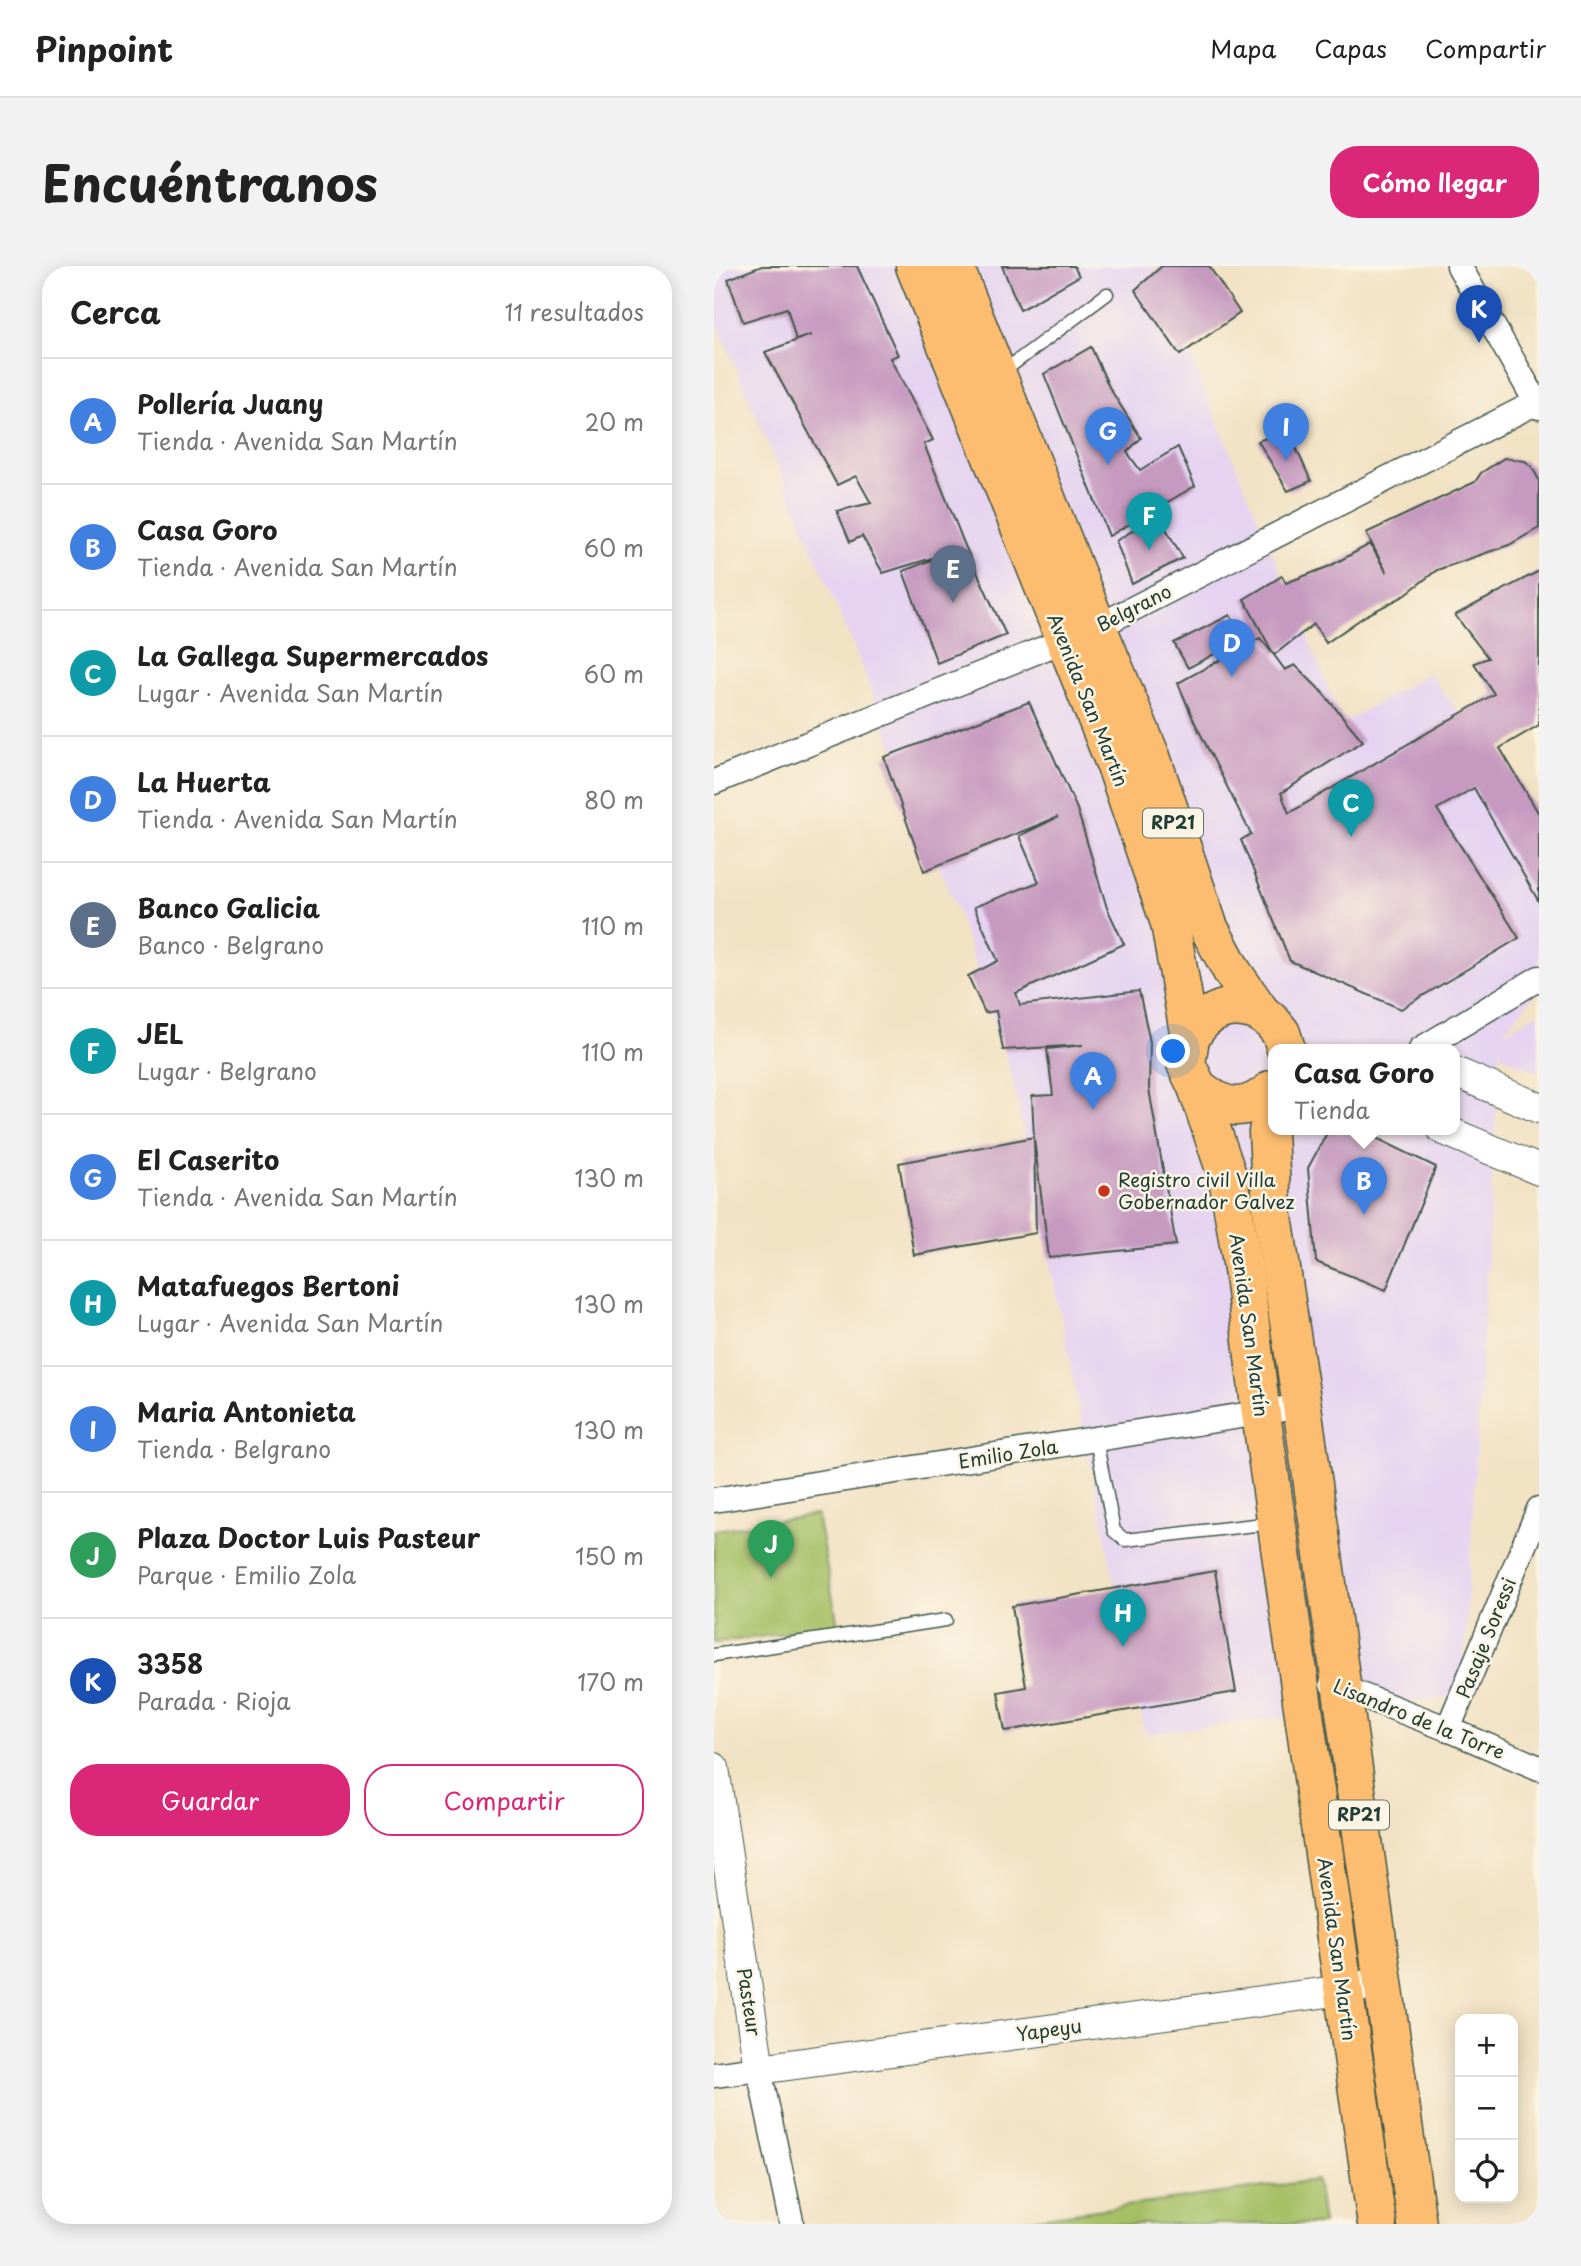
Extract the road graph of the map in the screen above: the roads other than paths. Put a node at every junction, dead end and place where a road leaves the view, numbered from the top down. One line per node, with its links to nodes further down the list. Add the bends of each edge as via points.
1 (915, 266): 7 (main road, Avenida San Martín / RP21)
2 (954, 266): 5 (main road, Avenida San Martín / RP21)
3 (1460, 266): 6 (street)
4 (1107, 294): 5 (lane)
5 (998, 376): 7 (main road, Avenida San Martín / RP21)
6 (1538, 404): 7 (street, Belgrano)
7 (1080, 633): 8 (street, Belgrano); 10 (main road, Avenida San Martín / RP21, via 1151,757 1209,928); 11 (main road, Avenida San Martín / RP21, via 1118,771 1170,923)
8 (714, 782)
9 (1539, 978): 13 (street)
10 (1261, 1013): 11 (main road, via 1248,1007 1220,1009 1207,1016); 12 (main road, Avenida San Martín / RP21, via 1281,1033)
11 (1190, 1038): 15 (main road, Avenida San Martín / RP21, via 1186,1064)
12 (1284, 1044)
13 (1429, 1044)
14 (1460, 1074): 17 (street)
15 (1197, 1087): 16 (main road, via 1215,1102 1237,1107); 22 (main road, Avenida San Martín / RP21, via 1228,1178)
16 (1268, 1093)
17 (1539, 1108)
18 (1268, 1135): 21 (main road, Avenida San Martín / RP21, via 1272,1210)
19 (1456, 1135): 20 (street)
20 (1539, 1170)
21 (1302, 1406): 22 (street, Emilio Zola); 30 (main road, Avenida San Martín / RP21)
22 (1261, 1414): 23 (street, Emilio Zola); 26 (main road, Avenida San Martín / RP21)
23 (1096, 1440): 24 (street, Emilio Zola); 26 (lane, via 1114,1531 1125,1540)
24 (714, 1500)
25 (1539, 1509): 31 (street, Pasaje Soressi)
26 (1277, 1523): 29 (main road, Avenida San Martín / RP21)
27 (946, 1620): 28 (lane)
28 (714, 1656)
29 (1298, 1674): 30 (street, Lisandro de la Torre); 35 (main road, Avenida San Martín / RP21)
30 (1341, 1687): 31 (street, Lisandro de la Torre); 34 (main road, Avenida San Martín / RP21)
31 (1448, 1729): 33 (street, Lisandro de la Torre)
32 (714, 1768): 36 (street, Pasteur)
33 (1539, 1768)
34 (1383, 1982): 35 (street, Yapeyu); 40 (main road, Avenida San Martín / RP21)
35 (1343, 1990): 36 (street, Yapeyu); 39 (main road, Avenida San Martín / RP21)
36 (759, 2069): 37 (street, Yapeyu); 38 (street)
37 (714, 2075)
38 (791, 2221)
39 (1377, 2224)
40 (1417, 2224)

